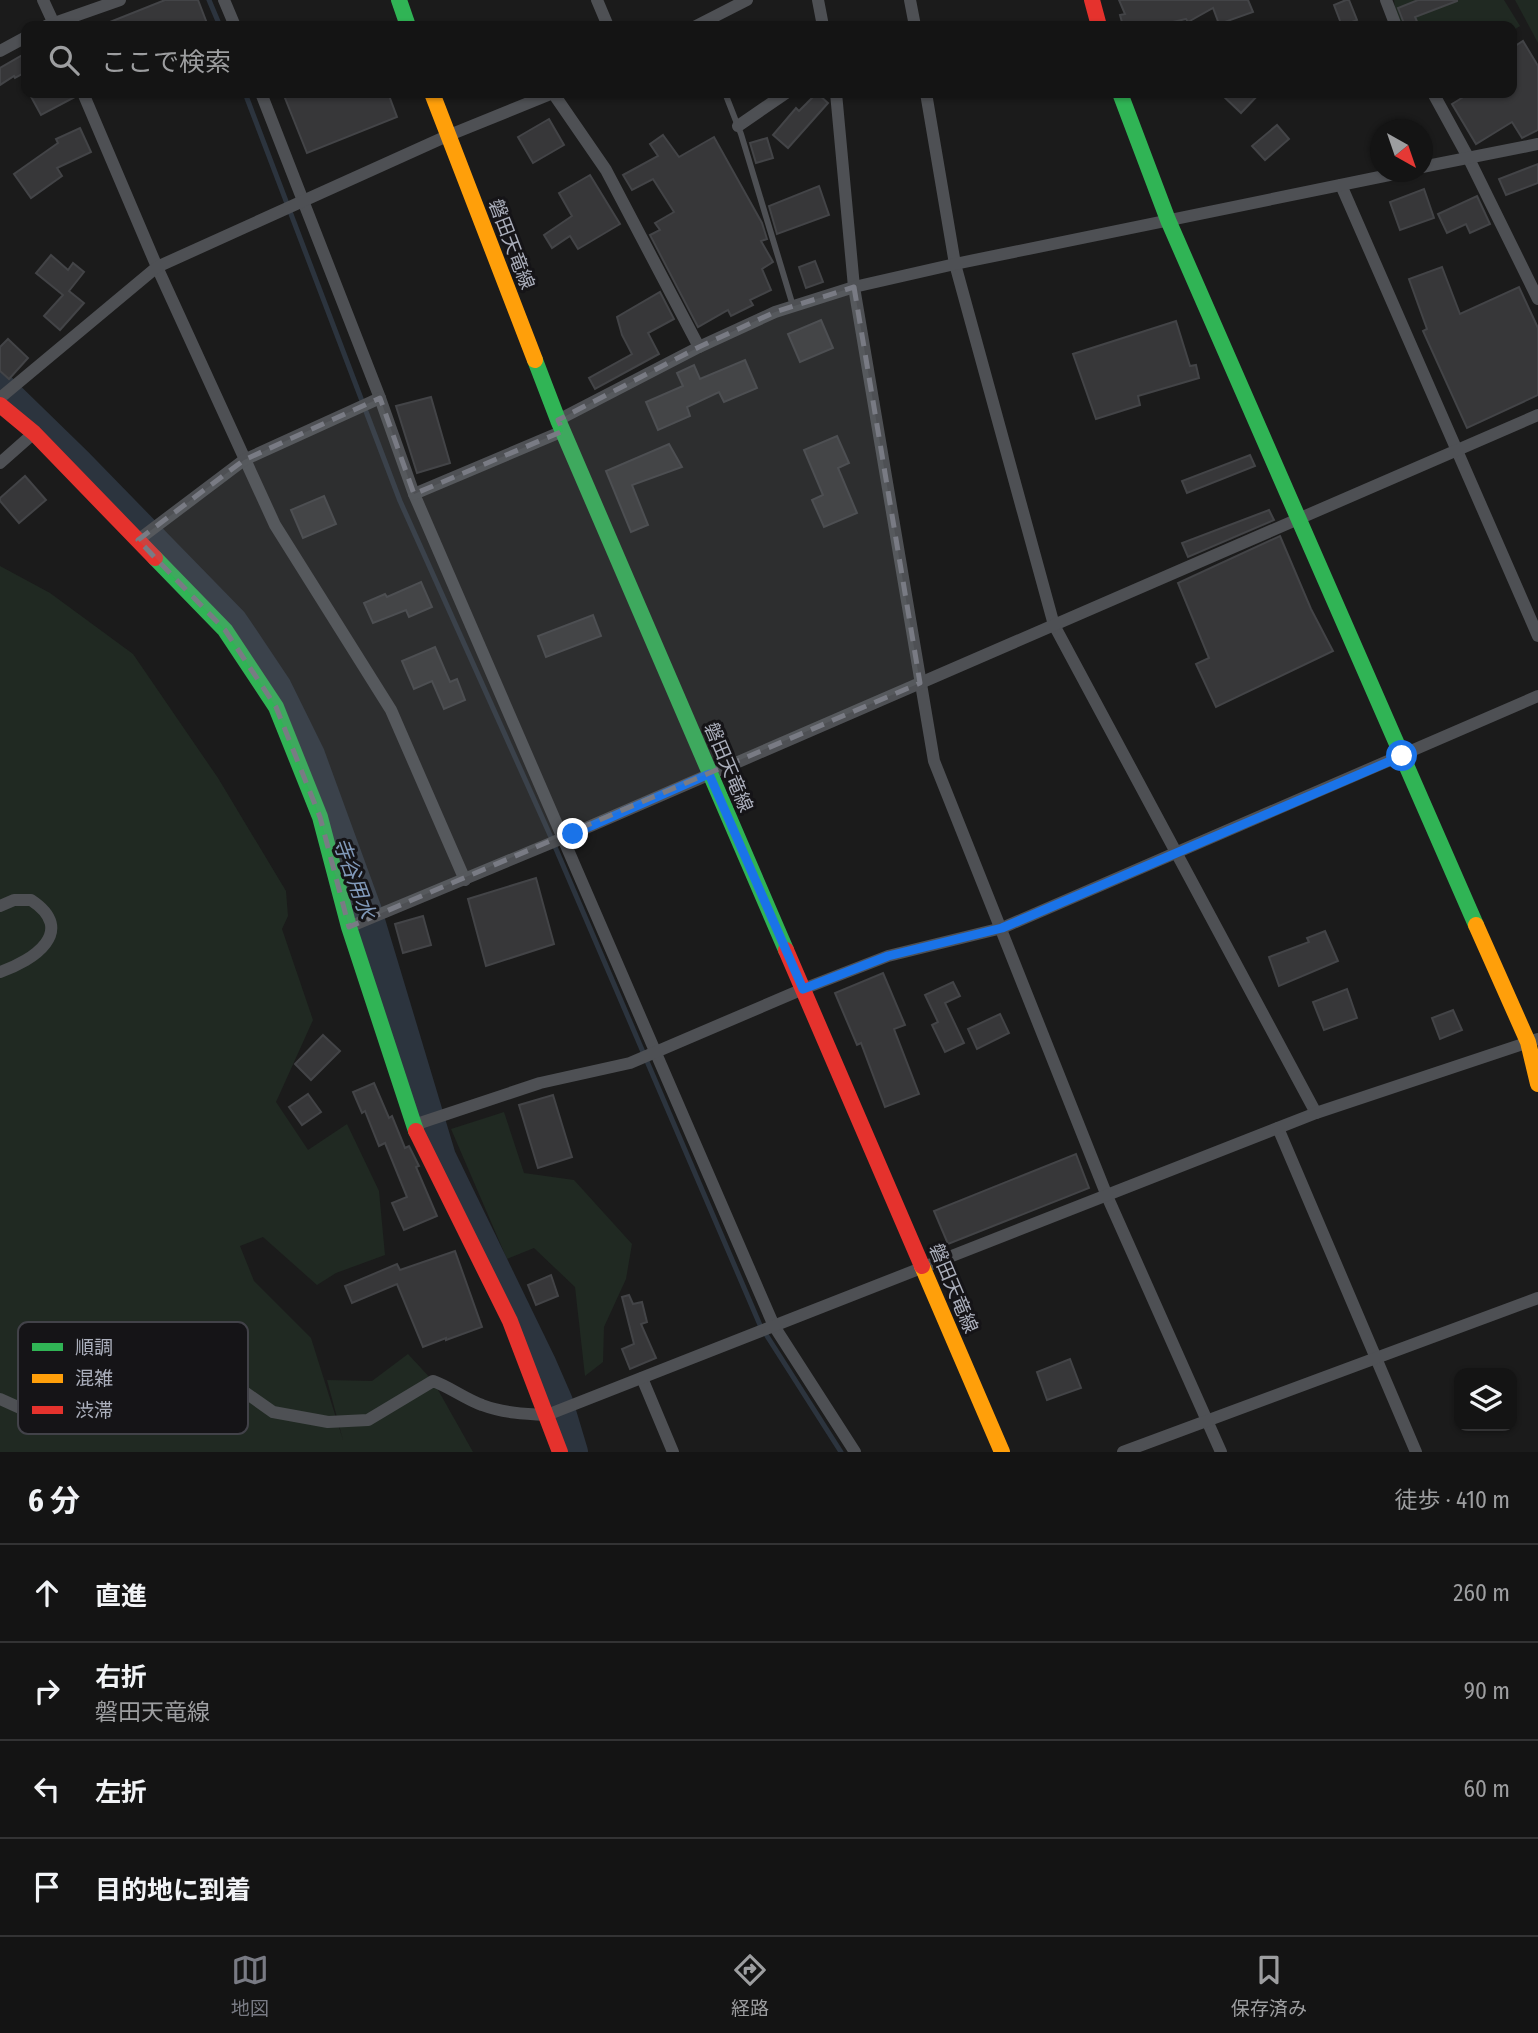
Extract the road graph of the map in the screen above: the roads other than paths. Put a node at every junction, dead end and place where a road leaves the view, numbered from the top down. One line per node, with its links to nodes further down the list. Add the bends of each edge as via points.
1 (43, 0): 11 (street)
2 (120, 0): 12 (street)
3 (225, 0): 13 (street)
4 (399, 0): 14 (street)
5 (597, 0): 15 (street)
6 (747, 0): 16 (street)
7 (818, 0): 17 (street)
8 (910, 0): 18 (street)
9 (1092, 0): 19 (street)
10 (1386, 0): 20 (street)
11 (50, 21)
12 (62, 21)
13 (233, 21)
14 (406, 21)
15 (606, 21)
16 (707, 21)
17 (822, 21)
18 (914, 21)
19 (1098, 21)
20 (1394, 21)
21 (21, 40): 22 (street)
22 (0, 51)
23 (85, 98): 44 (street)
24 (263, 98): 41 (street)
25 (434, 98): 35 (street, 磐田天竜線)
26 (541, 98): 35 (street)
27 (556, 98): 48 (street, via 606,170)
28 (727, 98): 34 (lane)
29 (779, 98): 34 (street)
30 (836, 98): 45 (street)
31 (927, 98): 43 (street)
32 (1122, 98): 42 (street)
33 (1436, 98): 37 (street)
34 (738, 126): 47 (lane)
35 (447, 136): 41 (street); 53 (street, 磐田天竜線)
36 (1538, 144): 37 (street)
37 (1468, 157): 38 (street); 46 (street)
38 (1433, 165)
39 (1370, 179): 40 (street)
40 (1341, 185): 42 (street); 55 (street)
41 (303, 202): 44 (street); 50 (street)
42 (1168, 220): 43 (street); 59 (street)
43 (955, 264): 45 (street); 61 (street)
44 (157, 267): 49 (street); 56 (street)
45 (854, 287): 47 (street); 63 (street)
46 (1538, 299)
47 (793, 306): 48 (street)
48 (699, 347): 53 (street)
49 (0, 398)
50 (380, 398): 56 (street); 58 (street)
51 (0, 405): 54 (street)
52 (1538, 415): 55 (street)
53 (561, 426): 58 (street); 66 (street, 磐田天竜線)
54 (34, 433): 57 (street); 60 (street)
55 (1458, 449): 59 (street); 62 (street)
56 (244, 460): 60 (street); 69 (street, via 275,524 391,710)
57 (0, 463)
58 (414, 494): 67 (street)
59 (1297, 519): 61 (street); 65 (street)
60 (138, 540): 71 (street, via 225,630 276,707 320,817)
61 (1054, 625): 63 (street); 68 (street)
62 (1538, 636)
63 (920, 683): 66 (street); 72 (street, via 934,761)
64 (1538, 696): 65 (street)
65 (1402, 756): 68 (street); 75 (street)
66 (709, 774): 67 (street); 74 (street, 磐田天竜線)
67 (564, 838): 69 (street); 76 (street)
68 (1178, 853): 72 (street); 78 (street)
69 (465, 880): 71 (street)
70 (0, 906): 73 (street, via 31,900 47,914 51,929 47,945 21,965)
71 (349, 927): 79 (street)
72 (1002, 928): 74 (street, via 888,956); 81 (street)
73 (0, 972)
74 (803, 989): 76 (street); 82 (street, 磐田天竜線)
75 (1533, 1041): 77 (street); 78 (street)
76 (657, 1053): 79 (street, via 540,1083); 84 (street)
77 (1538, 1084)
78 (1315, 1113): 80 (street)
79 (414, 1125): 90 (street, via 431,1170 510,1321)
80 (1278, 1128): 81 (street); 85 (street)
81 (1107, 1196): 82 (street); 91 (street)
82 (922, 1268): 84 (street); 95 (street, 磐田天竜線)
83 (1538, 1298): 85 (street)
84 (775, 1326): 86 (street); 94 (street)
85 (1376, 1358): 91 (street); 98 (street)
86 (642, 1378): 90 (street); 93 (street)
87 (248, 1394): 90 (street, via 273,1412 328,1422 368,1420 433,1381 480,1405)
88 (0, 1399): 89 (street)
89 (18, 1407)
90 (547, 1415): 92 (street)
91 (1208, 1420): 96 (street); 97 (street)
92 (560, 1452)
93 (673, 1452)
94 (855, 1452)
95 (1002, 1452)
96 (1123, 1452)
97 (1221, 1452)
98 (1416, 1452)

